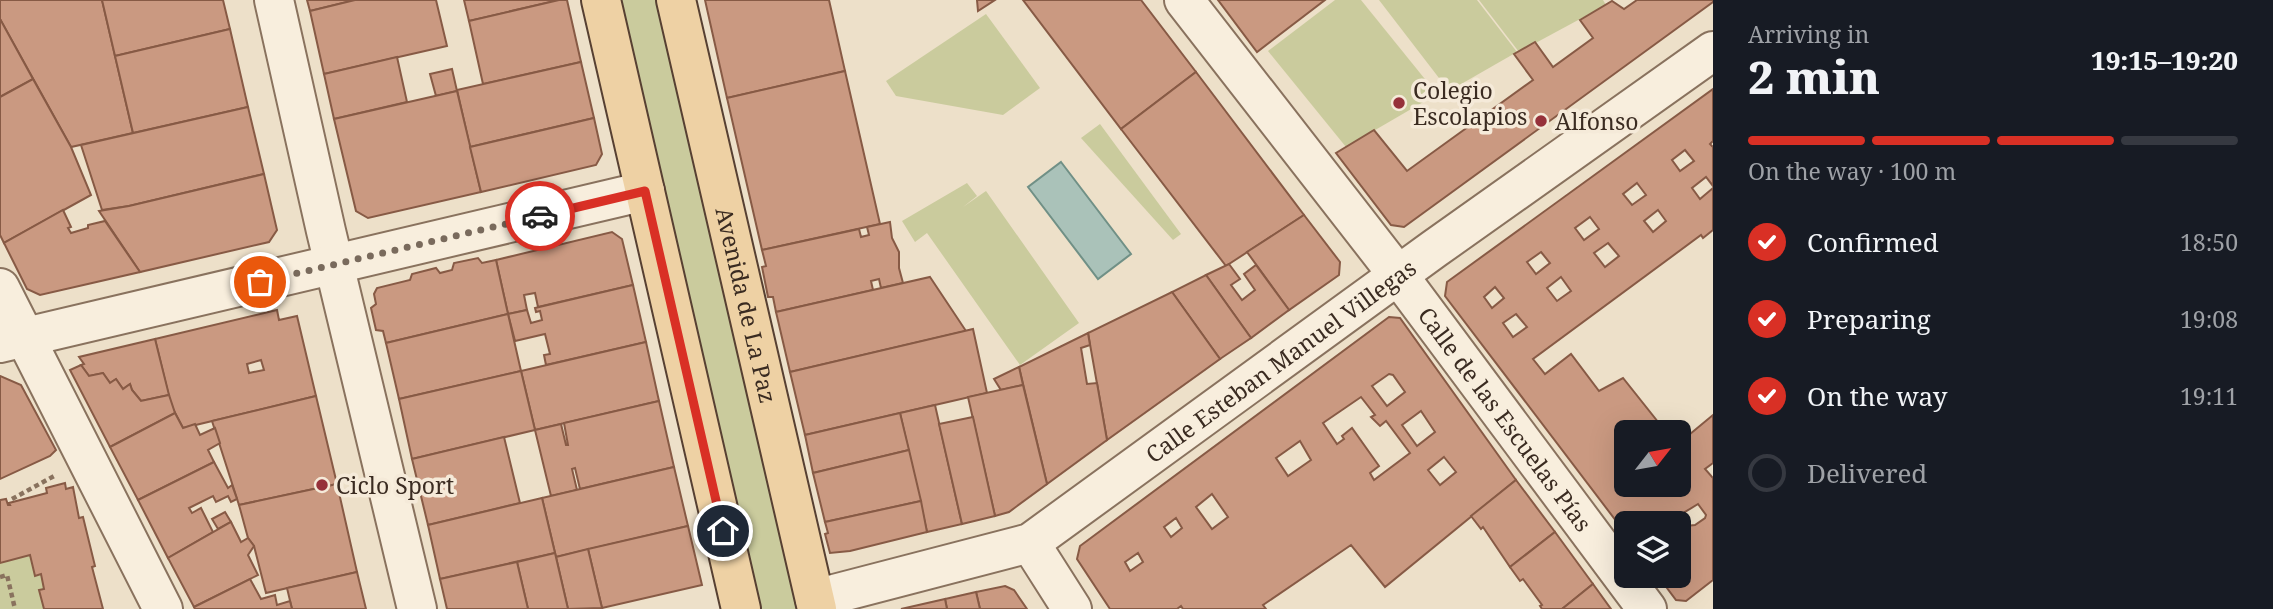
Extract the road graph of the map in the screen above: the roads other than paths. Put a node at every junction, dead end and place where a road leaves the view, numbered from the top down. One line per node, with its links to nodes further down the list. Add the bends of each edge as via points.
1 (274, 0): 7 (street)
2 (601, 0): 6 (main road)
3 (676, 0): 12 (main road, Avenida de La Paz)
4 (1184, 0): 8 (street, Calle de las Escuelas Pías)
5 (1713, 51): 8 (street, Calle Esteban Manuel Villegas)
6 (645, 191): 7 (street); 15 (main road)
7 (335, 265): 10 (street); 14 (street)
8 (1398, 275): 11 (street, Calle Esteban Manuel Villegas); 17 (street, Calle de las Escuelas Pías)
9 (0, 288): 10 (street)
10 (13, 341): 13 (street)
11 (1030, 543): 12 (street, Calle Esteban Manuel Villegas); 16 (street)
12 (816, 604)
13 (163, 609)
14 (417, 609)
15 (741, 609)
16 (1072, 609)
17 (1647, 609)

